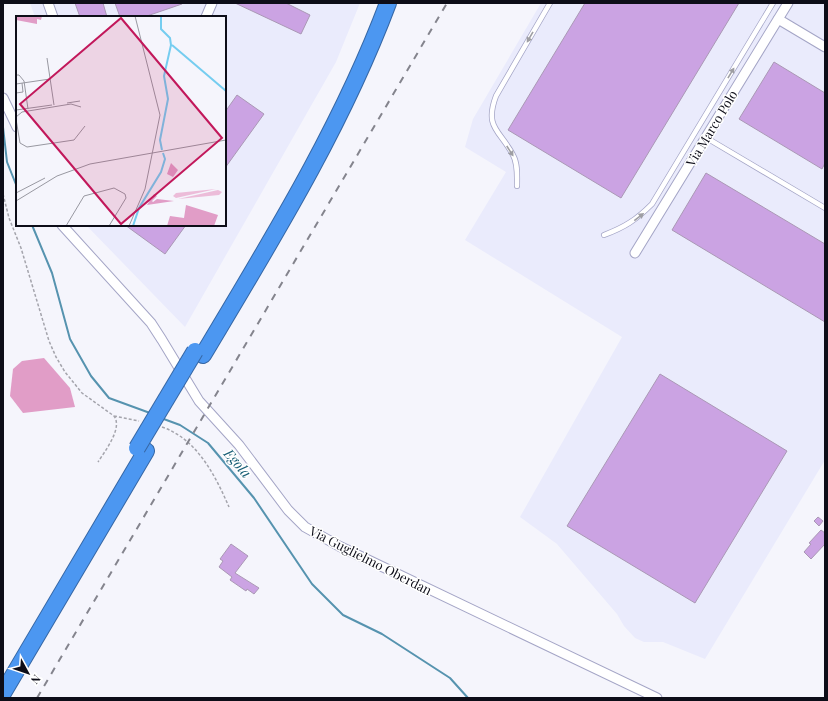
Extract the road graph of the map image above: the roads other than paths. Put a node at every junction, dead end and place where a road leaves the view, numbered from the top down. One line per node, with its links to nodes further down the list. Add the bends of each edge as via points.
1 (48, 3): 8 (street)
2 (212, 3): 9 (street)
3 (378, 3): 20 (highway, via 320,133)
4 (388, 3): 20 (highway, via 331,132 282,220)
5 (550, 3): 15 (lane, one-way to 15, via 492,106 493,126 514,156)
6 (773, 3): 18 (lane, one-way to 6, via 639,218 652,204)
7 (788, 3): 10 (street, Via Marco Polo)
8 (53, 16)
9 (206, 16)
10 (778, 19): 11 (street); 14 (street, Via Marco Polo)
11 (825, 47)
12 (3, 98): 13 (street)
13 (16, 125)
14 (705, 137): 16 (lane); 19 (street, Via Marco Polo)
15 (517, 186)
16 (825, 207)
17 (63, 226): 24 (street, Via Guglielmo Oberdan, via 150,324 199,400 239,445 288,510 305,527 339,546)
18 (604, 235)
19 (635, 254)
20 (199, 353): 21 (highway, bridge)
21 (142, 450): 22 (highway); 23 (highway)
22 (3, 675)
23 (3, 693)
24 (657, 698)

